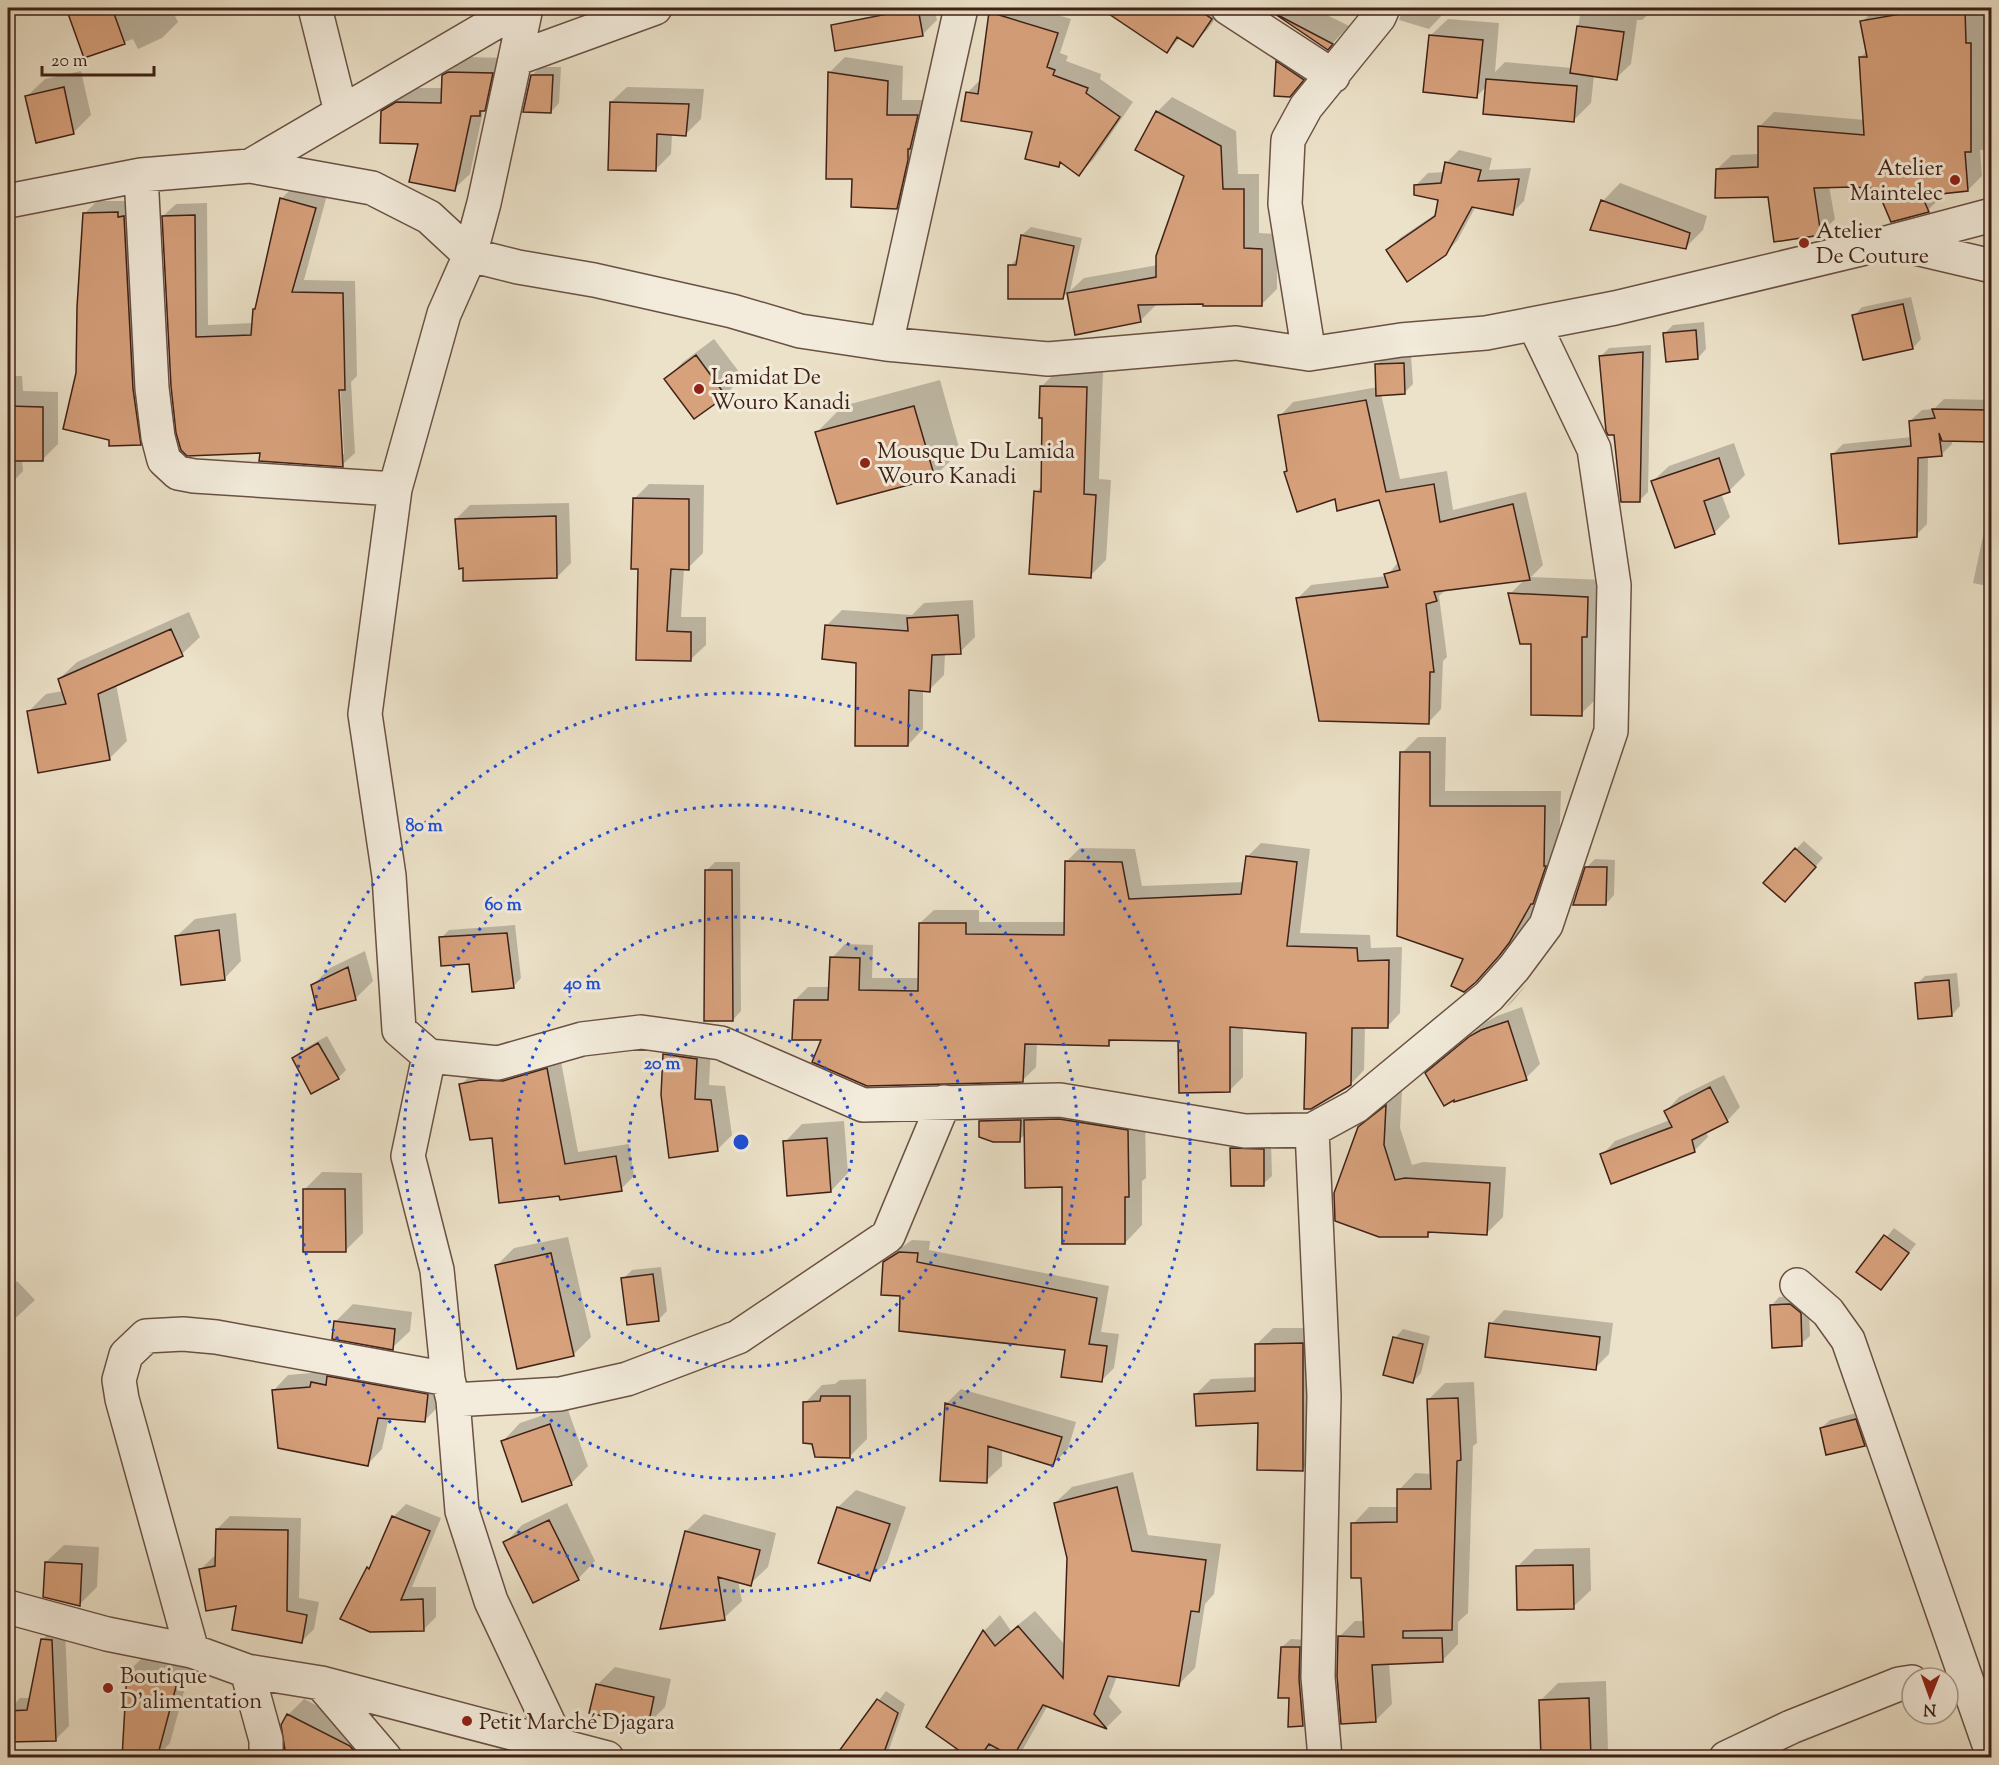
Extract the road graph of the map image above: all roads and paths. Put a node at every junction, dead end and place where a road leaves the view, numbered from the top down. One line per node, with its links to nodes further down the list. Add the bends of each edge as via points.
1 (315, 8): 10 (street)
2 (520, 8): 10 (street)
3 (526, 8): 8 (street)
4 (655, 8): 8 (street)
5 (961, 8): 19 (street)
6 (1228, 8): 9 (street)
7 (1383, 8): 9 (street)
8 (515, 59): 16 (street)
9 (1333, 76): 20 (street, via 1306,107 1288,140 1285,204)
10 (341, 112): 11 (street)
11 (250, 166): 12 (street); 16 (street, via 372,188 429,217)
12 (141, 175): 13 (street); 21 (street, via 152,388 164,460 178,473 194,476)
13 (8, 201)
14 (1992, 215): 15 (street)
15 (1890, 242): 17 (street); 18 (street)
16 (470, 255): 19 (street, via 732,311 800,331); 21 (street, via 444,314)
17 (1992, 266)
18 (1534, 324): 20 (street); 24 (street, via 1594,449 1614,585 1611,731 1546,925 1515,968 1489,996 1356,1106)
19 (886, 344): 20 (street, via 1048,359 1236,343)
20 (1309, 354)
21 (395, 489): 22 (street, via 365,714 389,876 399,1030)
22 (429, 1056): 23 (street, via 498,1063 582,1039 641,1032 721,1043 863,1105); 26 (street, via 408,1156 437,1270)
23 (944, 1102): 24 (street, via 1060,1100 1245,1131); 26 (street, via 888,1236 738,1337 627,1379 560,1394)
24 (1312, 1130): 37 (street, via 1324,1396 1318,1677)
25 (1797, 1285): 30 (street, via 1828,1312 1848,1340)
26 (451, 1389): 28 (street, via 216,1337 146,1336 126,1354 119,1380 122,1399); 33 (street, via 462,1511 491,1601)
27 (8, 1607): 28 (street, via 107,1634)
28 (192, 1651): 29 (street)
29 (247, 1671): 31 (street); 35 (street, via 266,1740)
30 (1966, 1676): 34 (street)
31 (321, 1683): 33 (street); 36 (street)
32 (1900, 1684): 38 (street, via 1791,1727)
33 (584, 1752)
34 (1992, 1753)
35 (266, 1758)
36 (385, 1758)
37 (1325, 1758)
38 (1726, 1758)

